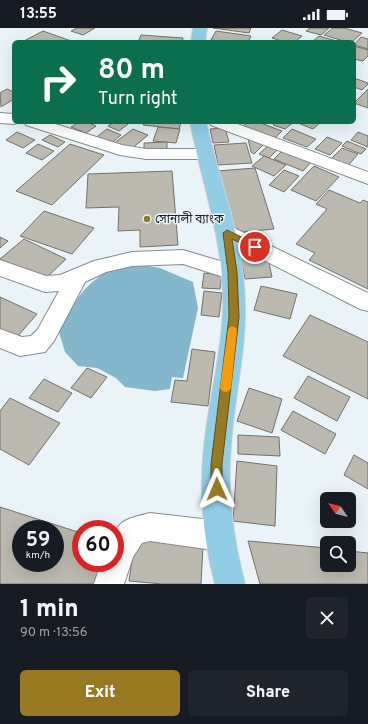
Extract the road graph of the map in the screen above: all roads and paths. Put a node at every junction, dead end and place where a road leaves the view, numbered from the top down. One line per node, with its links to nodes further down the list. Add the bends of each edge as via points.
1 (200, 28): 2 (main road)
2 (198, 40)
3 (0, 118): 4 (street)
4 (12, 119)
5 (38, 124): 8 (street, via 120,150 146,154)
6 (198, 124): 8 (main road)
7 (222, 124): 9 (street)
8 (205, 154): 10 (main road)
9 (368, 178)
10 (227, 233): 12 (main road); 14 (street)
11 (0, 268): 13 (street, via 45,284 63,283)
12 (233, 272): 13 (street, via 183,256 132,259 101,266); 16 (main road, via 234,317 216,464)
13 (77, 277): 15 (street, via 46,334 37,345 20,347)
14 (368, 303)
15 (0, 338)
16 (220, 536): 17 (street, via 150,527 133,531 121,549); 18 (main road)
17 (109, 584)
18 (230, 584)

